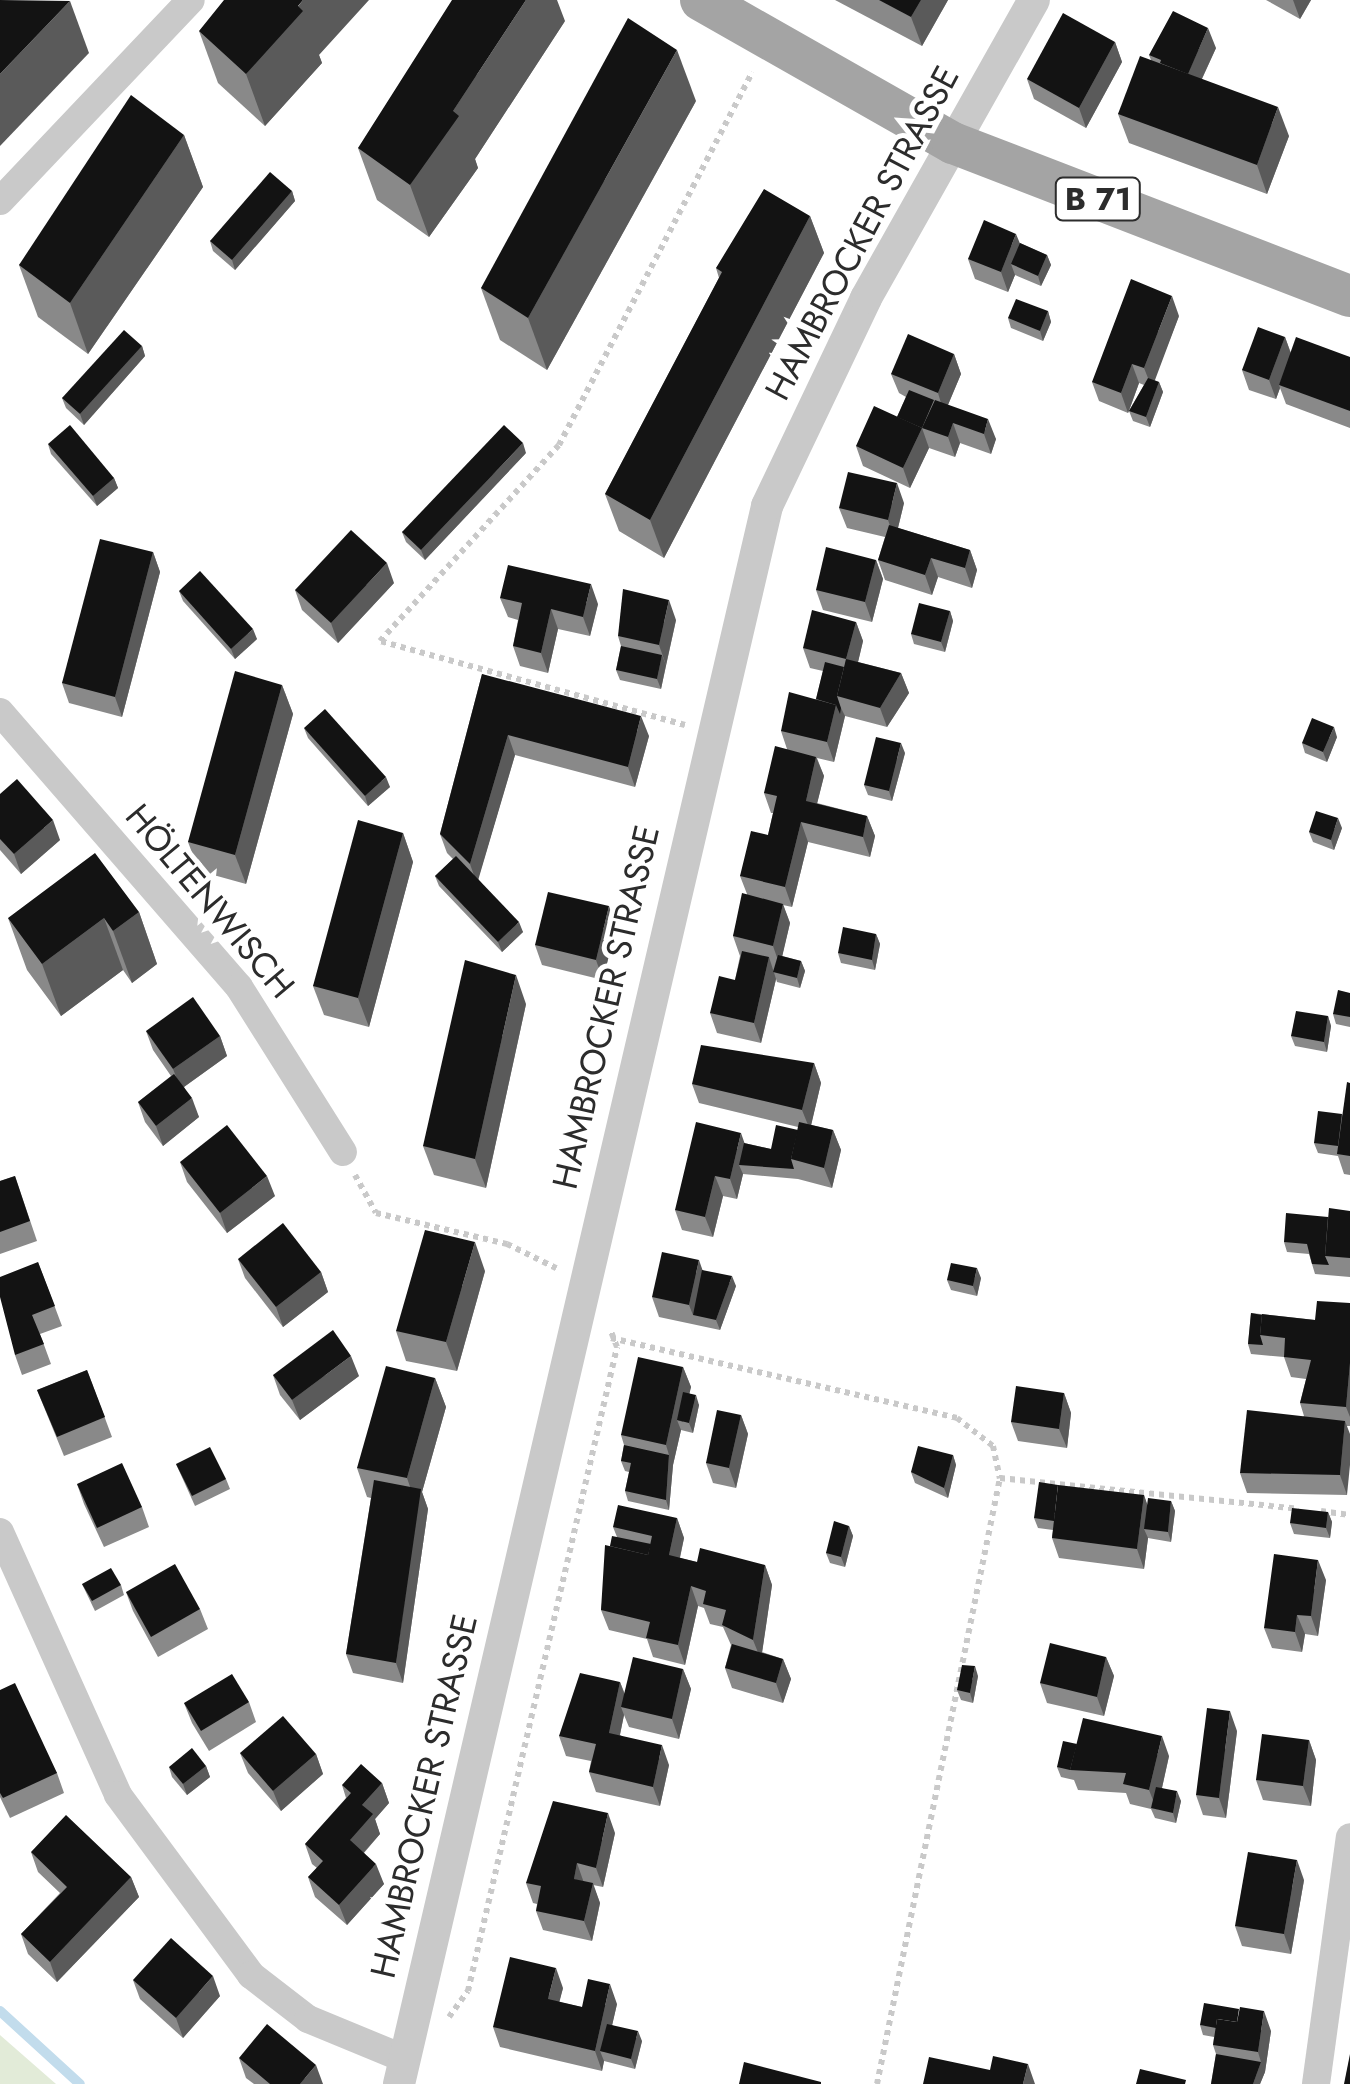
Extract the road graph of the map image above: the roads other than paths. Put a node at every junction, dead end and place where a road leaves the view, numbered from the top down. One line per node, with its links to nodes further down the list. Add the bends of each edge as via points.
1 (191, 0): 5 (street)
2 (701, 0): 4 (main road, B 71, via 766,44)
3 (1034, 0): 4 (street, HAMBROCKER STRASSE)
4 (953, 143): 6 (main road, B 71); 11 (street, HAMBROCKER STRASSE, via 767,506)
5 (0, 201)
6 (1350, 296)
7 (0, 712): 8 (street, HÖLTENWISCH, via 239,987)
8 (343, 1152)
9 (0, 1532): 11 (street, via 118,1794 251,1975 308,2020)
10 (1350, 1837): 12 (street)
11 (402, 2071)
12 (1316, 2084)

